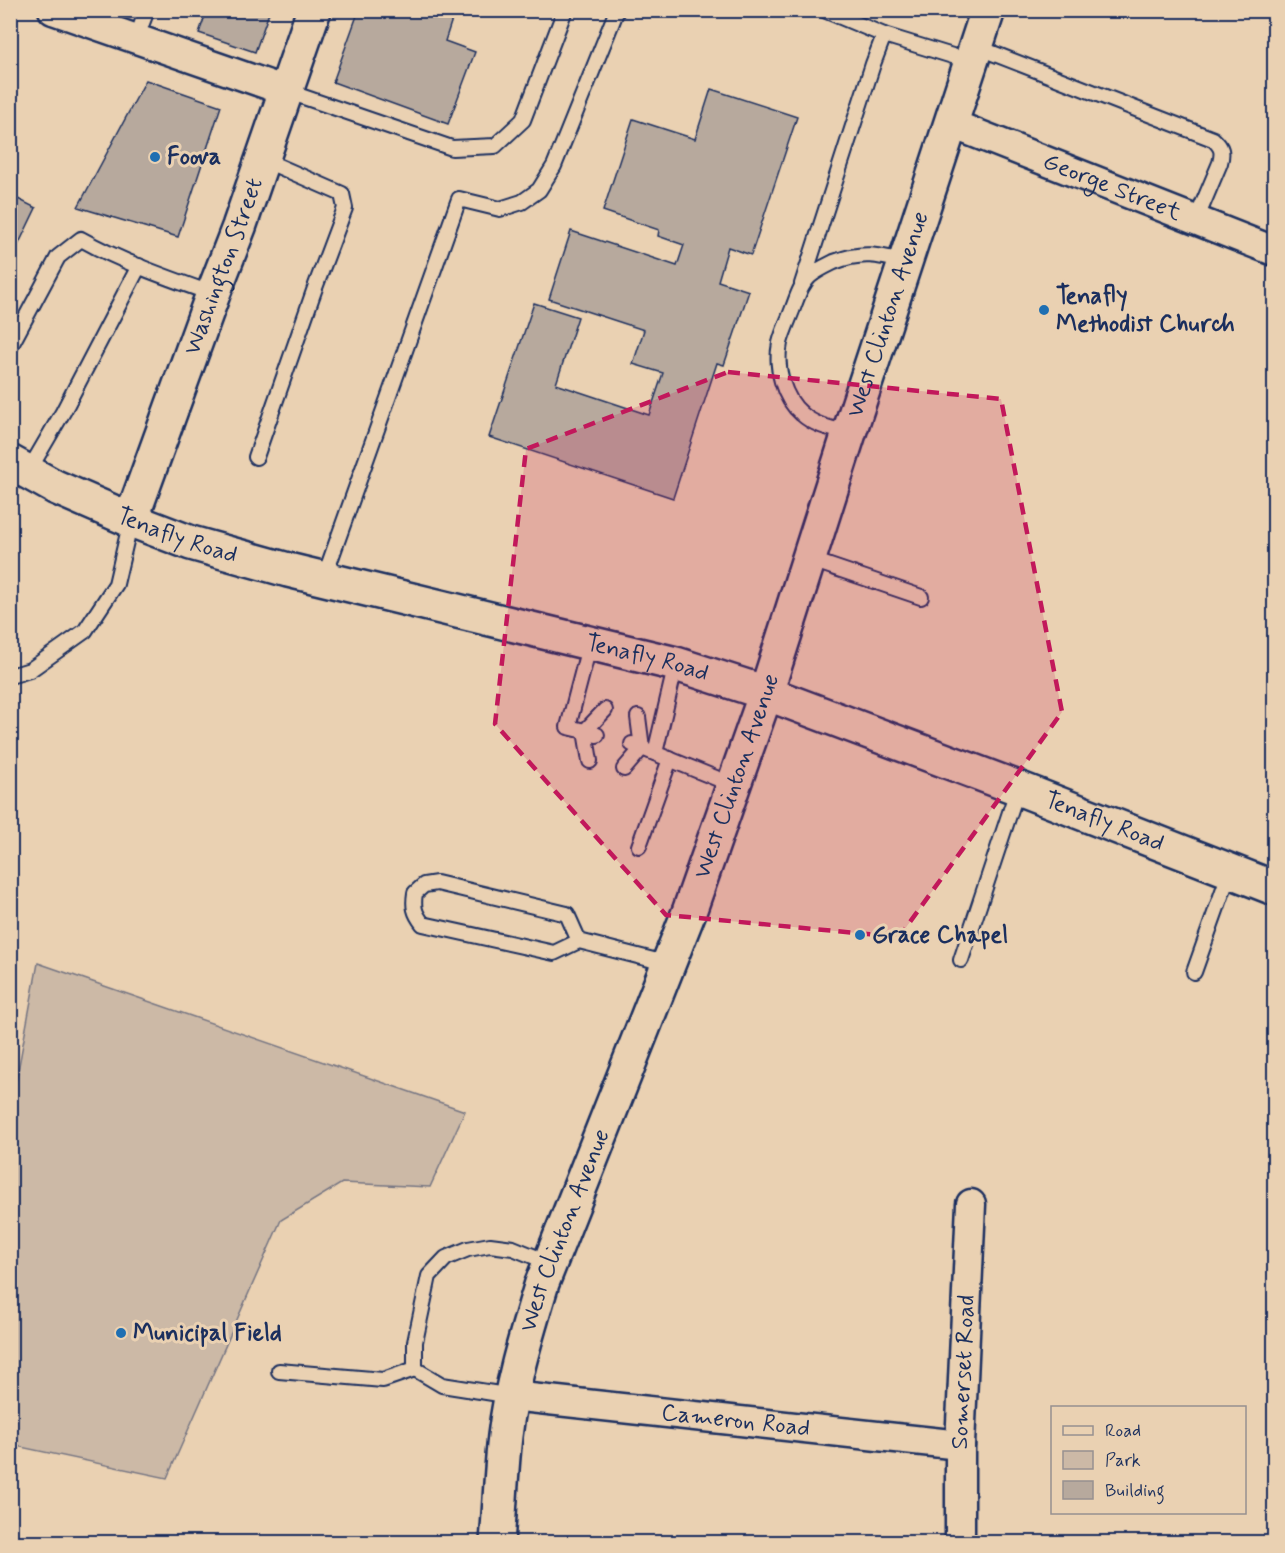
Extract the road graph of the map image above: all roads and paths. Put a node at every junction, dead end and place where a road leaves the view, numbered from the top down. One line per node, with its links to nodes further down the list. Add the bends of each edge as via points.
1 (53, 10): 9 (street)
2 (147, 10): 9 (lane)
3 (314, 10): 11 (street, Washington Street)
4 (566, 10): 11 (lane, via 523,120 495,146 452,148)
5 (617, 10): 26 (lane, via 554,166 539,190 522,202 500,209 459,199)
6 (824, 10): 8 (lane)
7 (988, 10): 10 (street, West Clinton Avenue)
8 (884, 35): 10 (lane); 18 (lane)
9 (136, 39): 11 (street)
10 (974, 54): 12 (street, West Clinton Avenue); 14 (lane, via 1213,139 1223,154)
11 (286, 91): 13 (street, Washington Street)
12 (952, 124): 14 (street, George Street); 16 (street, West Clinton Avenue)
13 (262, 159): 19 (street, Washington Street); 22 (lane, via 342,194 345,208)
14 (1196, 220): 15 (street, George Street)
15 (1275, 251)
16 (906, 262): 18 (lane, via 877,254 845,258 810,276); 21 (street, West Clinton Avenue)
17 (138, 266): 19 (lane); 20 (lane, via 81,238 58,257); 23 (lane, via 63,412)
18 (801, 288): 21 (lane, via 780,342 785,390 803,415)
19 (213, 294): 24 (street, Washington Street)
20 (10, 347)
21 (849, 433): 25 (street, West Clinton Avenue)
22 (256, 457)
23 (19, 467): 24 (street, Tenafly Road)
24 (131, 520): 26 (street, Tenafly Road, via 191,543); 30 (lane, via 116,584 85,631 30,670)
25 (809, 559): 27 (lane); 31 (street, West Clinton Avenue)
26 (324, 578): 28 (street, Tenafly Road)
27 (921, 597)
28 (590, 643): 29 (street, Tenafly Road); 34 (lane, via 568,727)
29 (676, 664): 31 (street, Tenafly Road); 35 (lane)
30 (10, 676)
31 (766, 693): 39 (street, West Clinton Avenue); 40 (street, Tenafly Road)
32 (605, 710): 34 (lane)
33 (638, 717): 35 (lane)
34 (591, 733): 37 (lane)
35 (643, 748): 36 (lane); 38 (lane)
36 (670, 759): 39 (lane); 41 (lane)
37 (590, 761)
38 (624, 769)
39 (733, 785): 46 (street, West Clinton Avenue)
40 (1018, 788): 42 (street, Tenafly Road); 45 (lane)
41 (639, 846)
42 (1230, 871): 43 (street, Tenafly Road); 47 (lane)
43 (1275, 888)
44 (579, 941): 44 (lane, via 567,914 437,883 424,885 415,893 415,915 423,924 554,953); 46 (lane)
45 (961, 960)
46 (669, 964): 49 (street, West Clinton Avenue)
47 (1194, 972)
48 (970, 1204): 53 (street, Somerset Road)
49 (550, 1263): 50 (lane, via 513,1248 490,1245 446,1258 429,1276 415,1342); 52 (street, West Clinton Avenue, via 528,1327)
50 (415, 1369): 51 (lane, via 383,1380); 52 (lane, via 442,1385)
51 (279, 1371)
52 (512, 1396): 53 (street, Cameron Road); 54 (street, West Clinton Avenue)
53 (960, 1444): 55 (street, Somerset Road)
54 (497, 1542)
55 (960, 1542)

